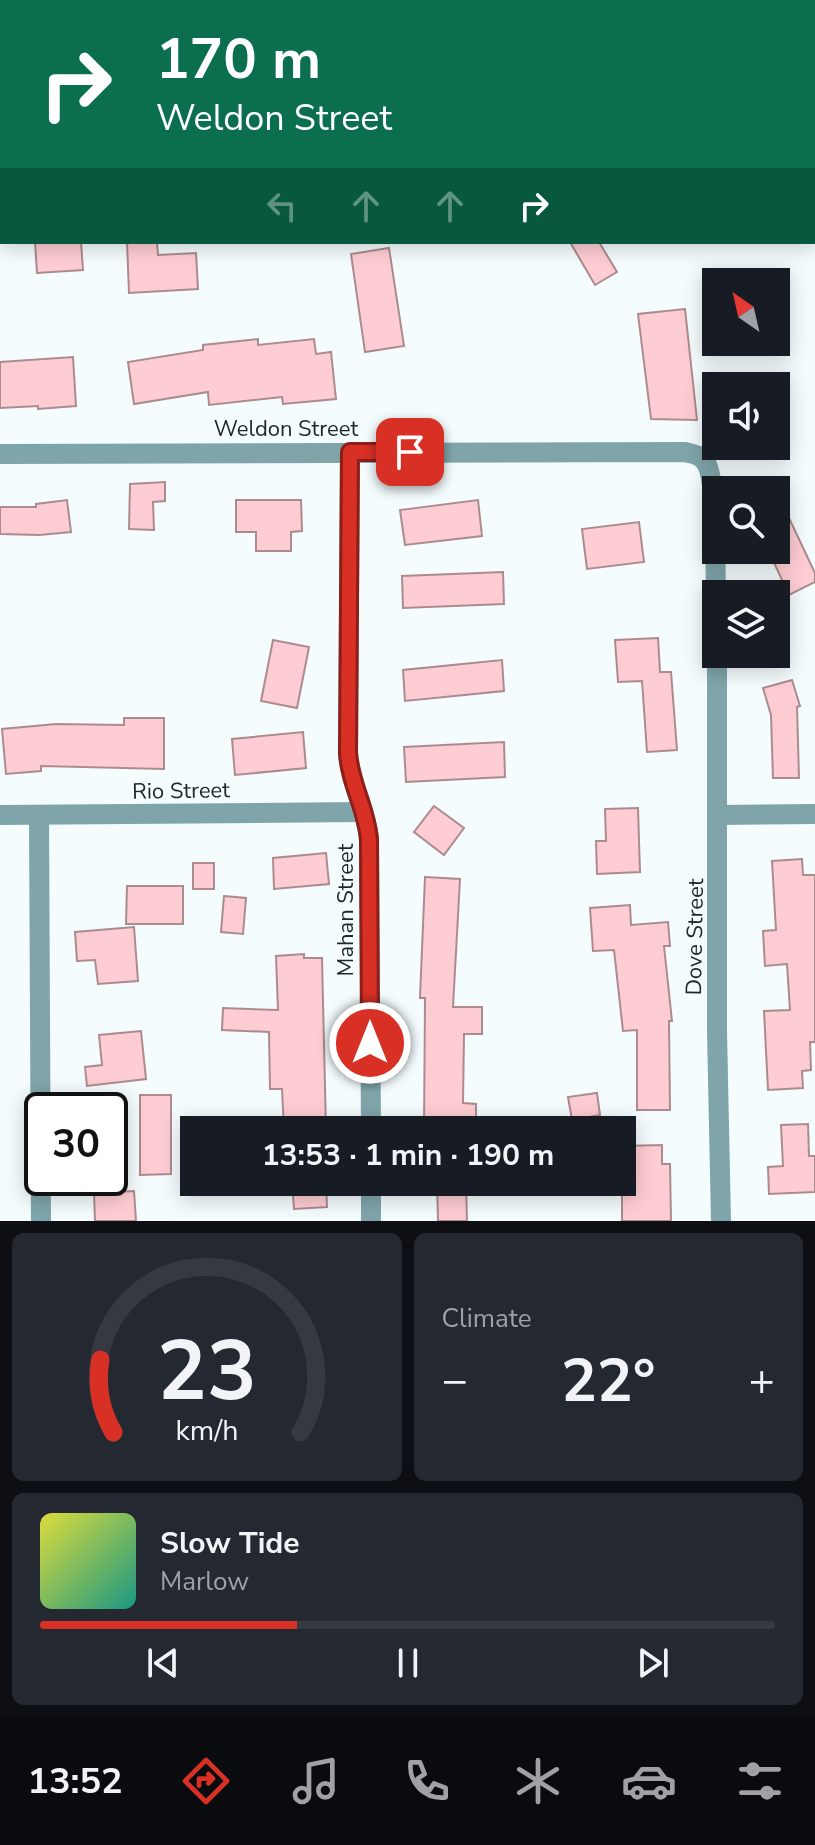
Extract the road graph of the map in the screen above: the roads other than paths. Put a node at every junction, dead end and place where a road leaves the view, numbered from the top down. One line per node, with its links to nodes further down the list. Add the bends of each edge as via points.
1 (350, 452): 2 (street, Weldon Street); 3 (street, Weldon Street, via 697,455 712,481); 5 (street, Mahan Street, via 348,753)
2 (0, 454)
3 (716, 580)
4 (717, 668): 9 (street, Dove Street)
5 (363, 812): 8 (street, Rio Street); 10 (street, Mahan Street, via 369,840)
6 (815, 814): 9 (street)
7 (0, 815): 8 (street, Rio Street)
8 (39, 815): 12 (street)
9 (719, 815): 14 (street, Dove Street)
10 (371, 1116)
11 (371, 1196): 13 (street)
12 (41, 1221)
13 (371, 1221)
14 (721, 1221)

